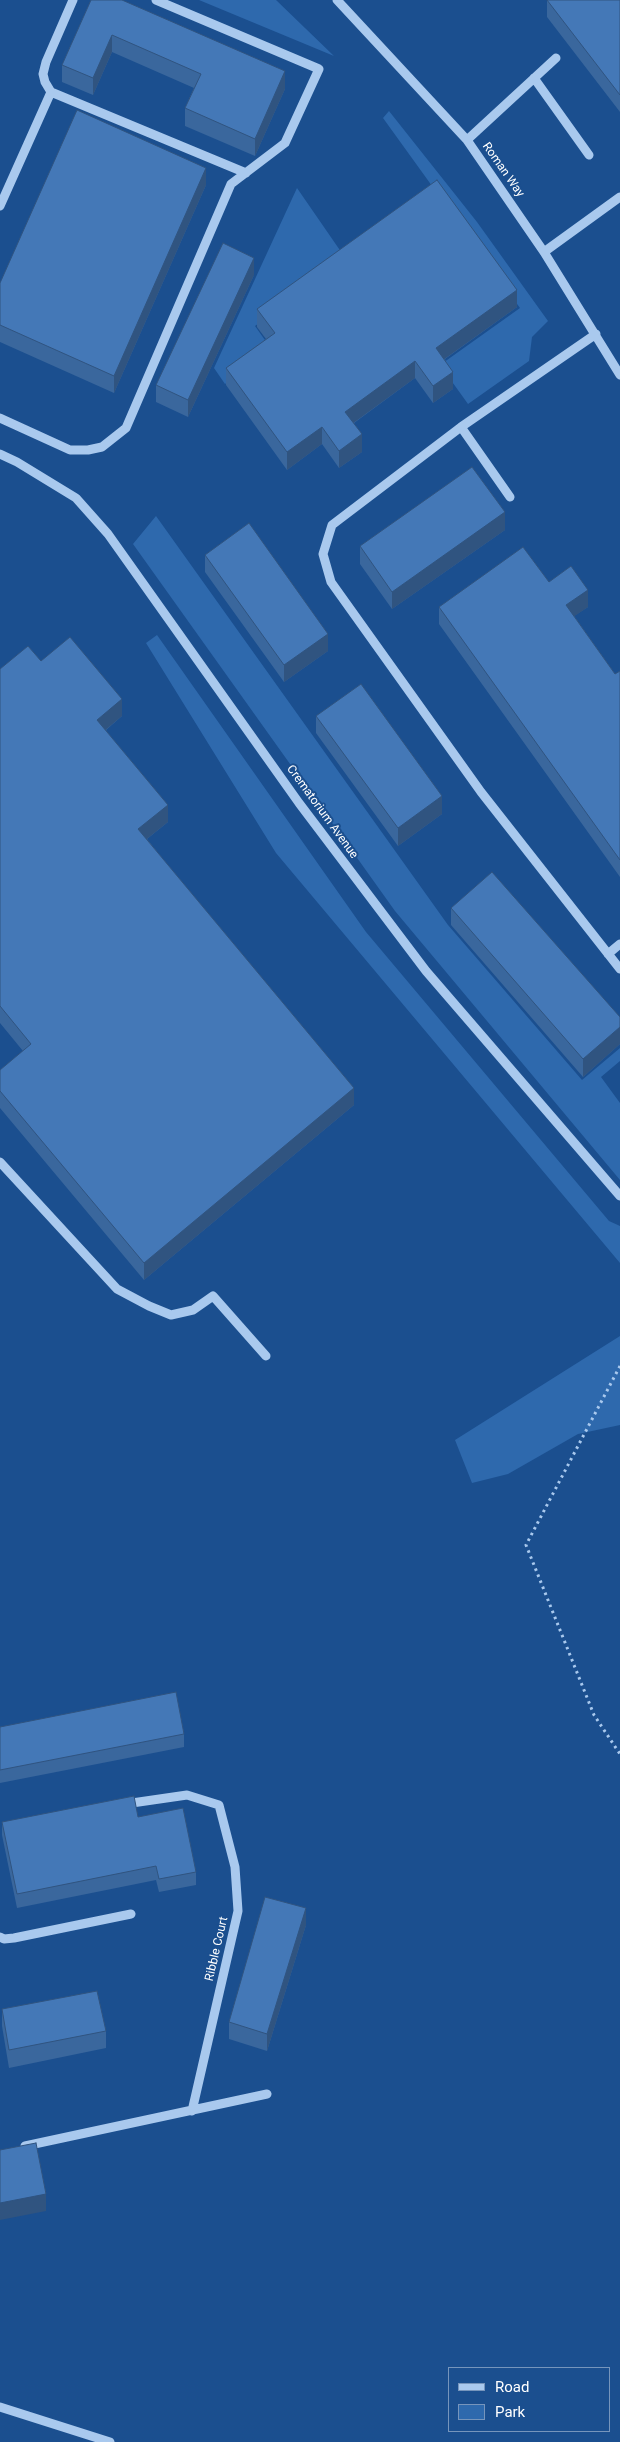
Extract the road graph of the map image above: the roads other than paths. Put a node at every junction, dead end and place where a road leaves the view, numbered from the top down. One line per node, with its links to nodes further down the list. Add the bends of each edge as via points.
1 (73, 0): 6 (lane, via 43,74)
2 (156, 0): 9 (lane, via 319,69 285,143)
3 (337, 0): 7 (lane, Roman Way)
4 (556, 58): 5 (lane)
5 (534, 78): 7 (lane); 8 (lane)
6 (51, 92): 9 (lane); 11 (lane)
7 (467, 140): 12 (lane, Roman Way)
8 (589, 154)
9 (246, 173): 15 (lane, via 231,184 126,428 102,448 70,450)
10 (620, 197): 12 (lane)
11 (0, 206)
12 (544, 252): 13 (lane, Roman Way)
13 (596, 334): 14 (lane, Roman Way); 16 (lane)
14 (620, 375)
15 (0, 418)
16 (461, 427): 18 (lane); 20 (lane, via 332,525 323,554 331,582 463,768)
17 (0, 454): 23 (lane, Crematorium Avenue, via 76,498 108,534 299,803 426,971)
18 (510, 497)
19 (620, 944): 20 (lane)
20 (608, 954): 21 (lane)
21 (620, 969)
22 (0, 1162): 24 (lane, via 117,1289 171,1315 193,1310 213,1296)
23 (620, 1196)
24 (266, 1356)
25 (110, 1806): 29 (lane, Ribble Court, via 187,1796 219,1805 235,1867 238,1910)
26 (131, 1914): 27 (lane, via 4,1940)
27 (0, 1937)
28 (267, 2094): 29 (lane)
29 (192, 2111): 30 (lane)
30 (19, 2147)
31 (0, 2407): 32 (lane)
32 (110, 2442)

